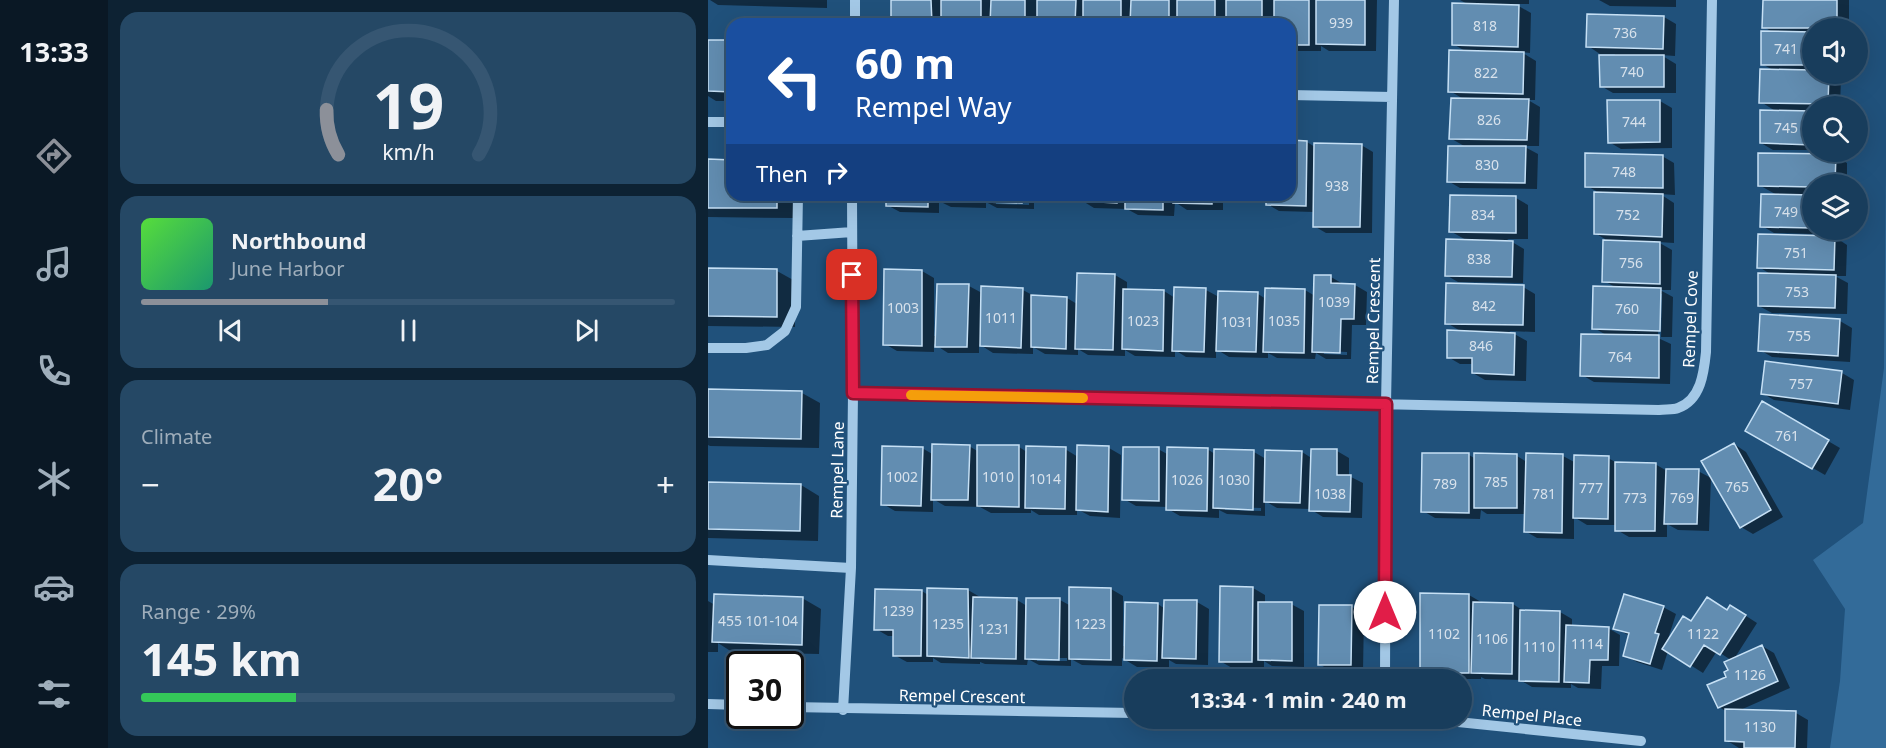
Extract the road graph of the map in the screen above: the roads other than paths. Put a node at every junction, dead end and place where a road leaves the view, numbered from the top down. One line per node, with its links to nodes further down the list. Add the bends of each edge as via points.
1 (855, 0): 4 (street)
2 (1394, 0): 6 (street, Rempel Crescent)
3 (1712, 0): 15 (street, Rempel Cove, via 1706,352 1704,375 1695,396 1678,408 1659,410)
4 (855, 18)
5 (1296, 95): 6 (street)
6 (1392, 97): 15 (street, Rempel Crescent)
7 (708, 122): 8 (street)
8 (726, 122)
9 (798, 201): 12 (street)
10 (852, 201): 11 (street, Rempel Lane)
11 (852, 232): 12 (street); 14 (street, Rempel Lane)
12 (797, 236): 13 (street, via 796,307 785,331 767,345)
13 (708, 348)
14 (853, 393): 15 (street, Rempel Cove); 17 (street, Rempel Lane)
15 (1386, 404): 18 (street, Rempel Crescent)
16 (708, 560): 17 (street)
17 (851, 568): 22 (street, Rempel Lane)
18 (1385, 669)
19 (708, 704): 20 (street)
20 (726, 705)
21 (804, 708): 22 (street, Rempel Crescent)
22 (843, 710): 23 (street, Rempel Crescent)
23 (1124, 713)
24 (1472, 723): 25 (street, Rempel Place)
25 (1641, 741)

